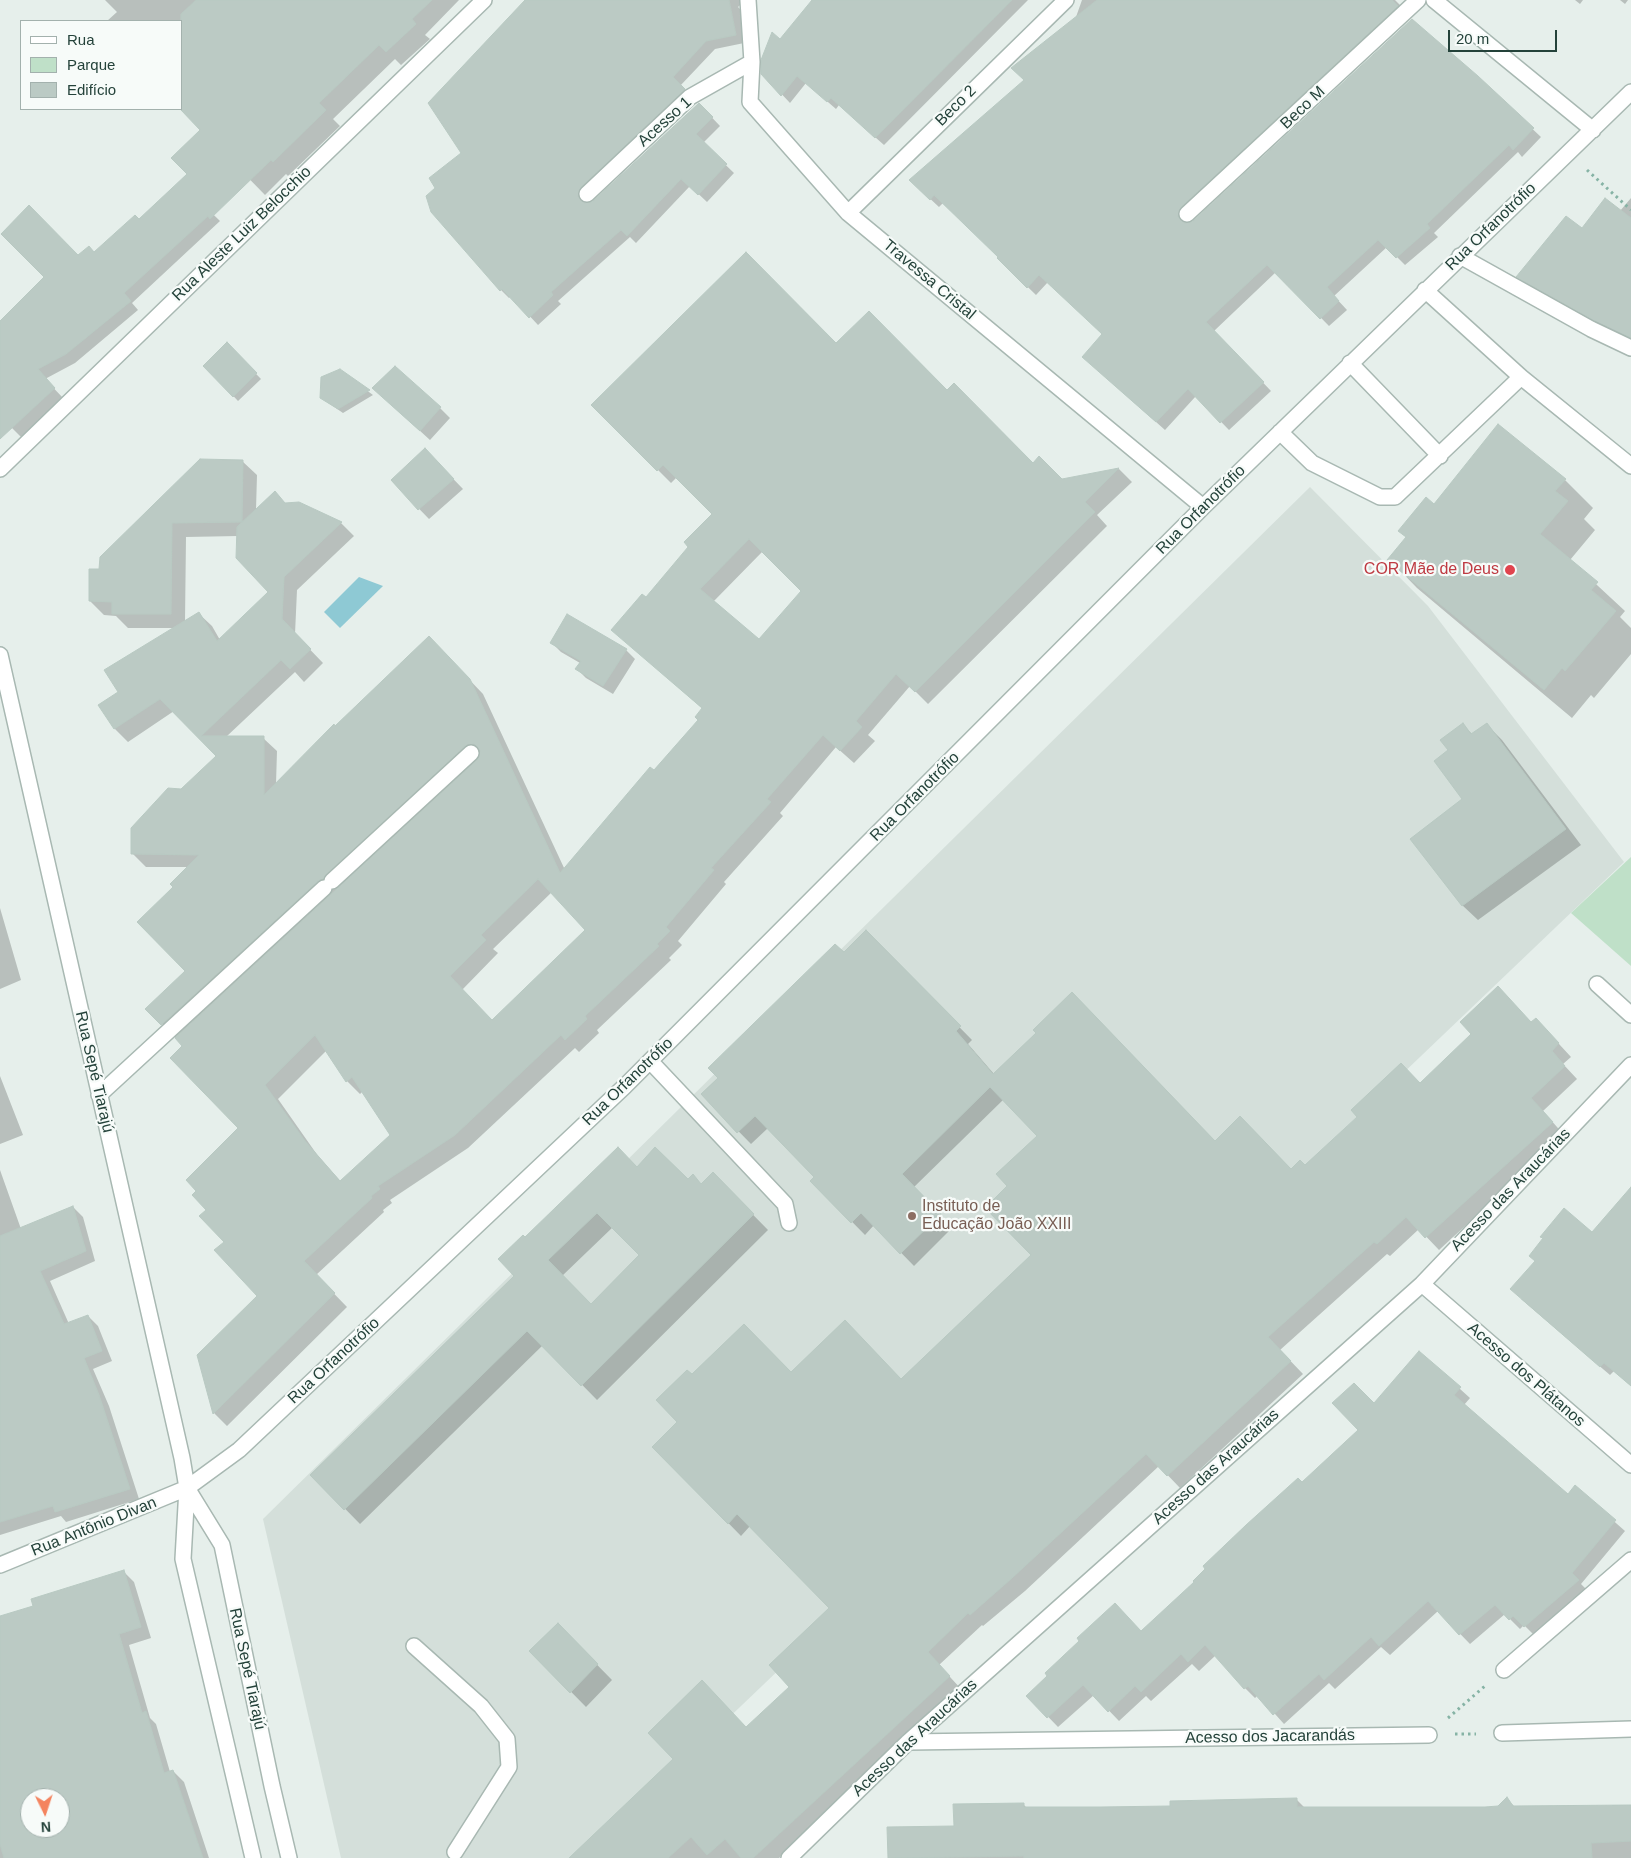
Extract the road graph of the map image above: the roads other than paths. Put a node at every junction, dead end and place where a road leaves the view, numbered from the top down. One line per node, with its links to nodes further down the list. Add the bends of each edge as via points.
1 (484, 0): 21 (street, Rua Aleste Luiz Belocchio)
2 (762, 0): 6 (street)
3 (1066, 0): 11 (street, Beco 2)
4 (1418, 0): 12 (street, Beco M)
5 (1434, 0): 9 (street)
6 (749, 7): 7 (street, Travessa Cristal)
7 (752, 62): 10 (street, Acesso 1, via 690,97); 11 (street, Travessa Cristal, via 750,102)
8 (1631, 92): 9 (street, Rua Orfanotrófio)
9 (1593, 130): 13 (street, Rua Orfanotrófio)
10 (587, 194)
11 (848, 213): 22 (street, Travessa Cristal)
12 (1187, 214)
13 (1460, 256): 14 (street, Rua Orfanotrófio); 15 (street)
14 (1425, 290): 16 (street, Rua Orfanotrófio); 17 (street)
15 (1631, 348)
16 (1350, 364): 18 (street, Rua Orfanotrófio); 19 (street)
17 (1521, 377): 19 (street); 20 (street)
18 (1280, 432): 19 (street, via 1312,463 1380,497 1395,497); 22 (street, Rua Orfanotrófio)
19 (1440, 456)
20 (1631, 466)
21 (0, 468)
22 (1203, 506): 27 (street, Rua Orfanotrófio)
23 (0, 655): 29 (street, Rua Sepé Tiarajú)
24 (471, 753): 29 (street)
25 (1597, 984): 26 (street)
26 (1631, 1015)
27 (650, 1062): 30 (street, via 786,1204); 33 (street, Rua Orfanotrófio, via 239,1450)
28 (1631, 1064): 31 (street, Acesso das Araucárias)
29 (99, 1095): 33 (street, Rua Sepé Tiarajú)
30 (789, 1223)
31 (1422, 1284): 32 (street, Acesso dos Plátanos); 41 (street, Acesso das Araucárias)
32 (1631, 1465)
33 (187, 1488): 35 (street, Rua Antônio Divan); 43 (street, Rua Sepé Tiarajú, via 183,1558); 44 (street, Rua Sepé Tiarajú, via 222,1545)
34 (1631, 1560): 37 (street)
35 (0, 1565)
36 (414, 1646): 42 (street, via 481,1706 507,1739 509,1767)
37 (1504, 1670)
38 (1631, 1729): 39 (street)
39 (1502, 1733)
40 (1429, 1735): 41 (street, Acesso dos Jacarandás)
41 (908, 1742): 45 (street, Acesso das Araucárias)
42 (455, 1852)
43 (253, 1858)
44 (289, 1858)
45 (789, 1858)

